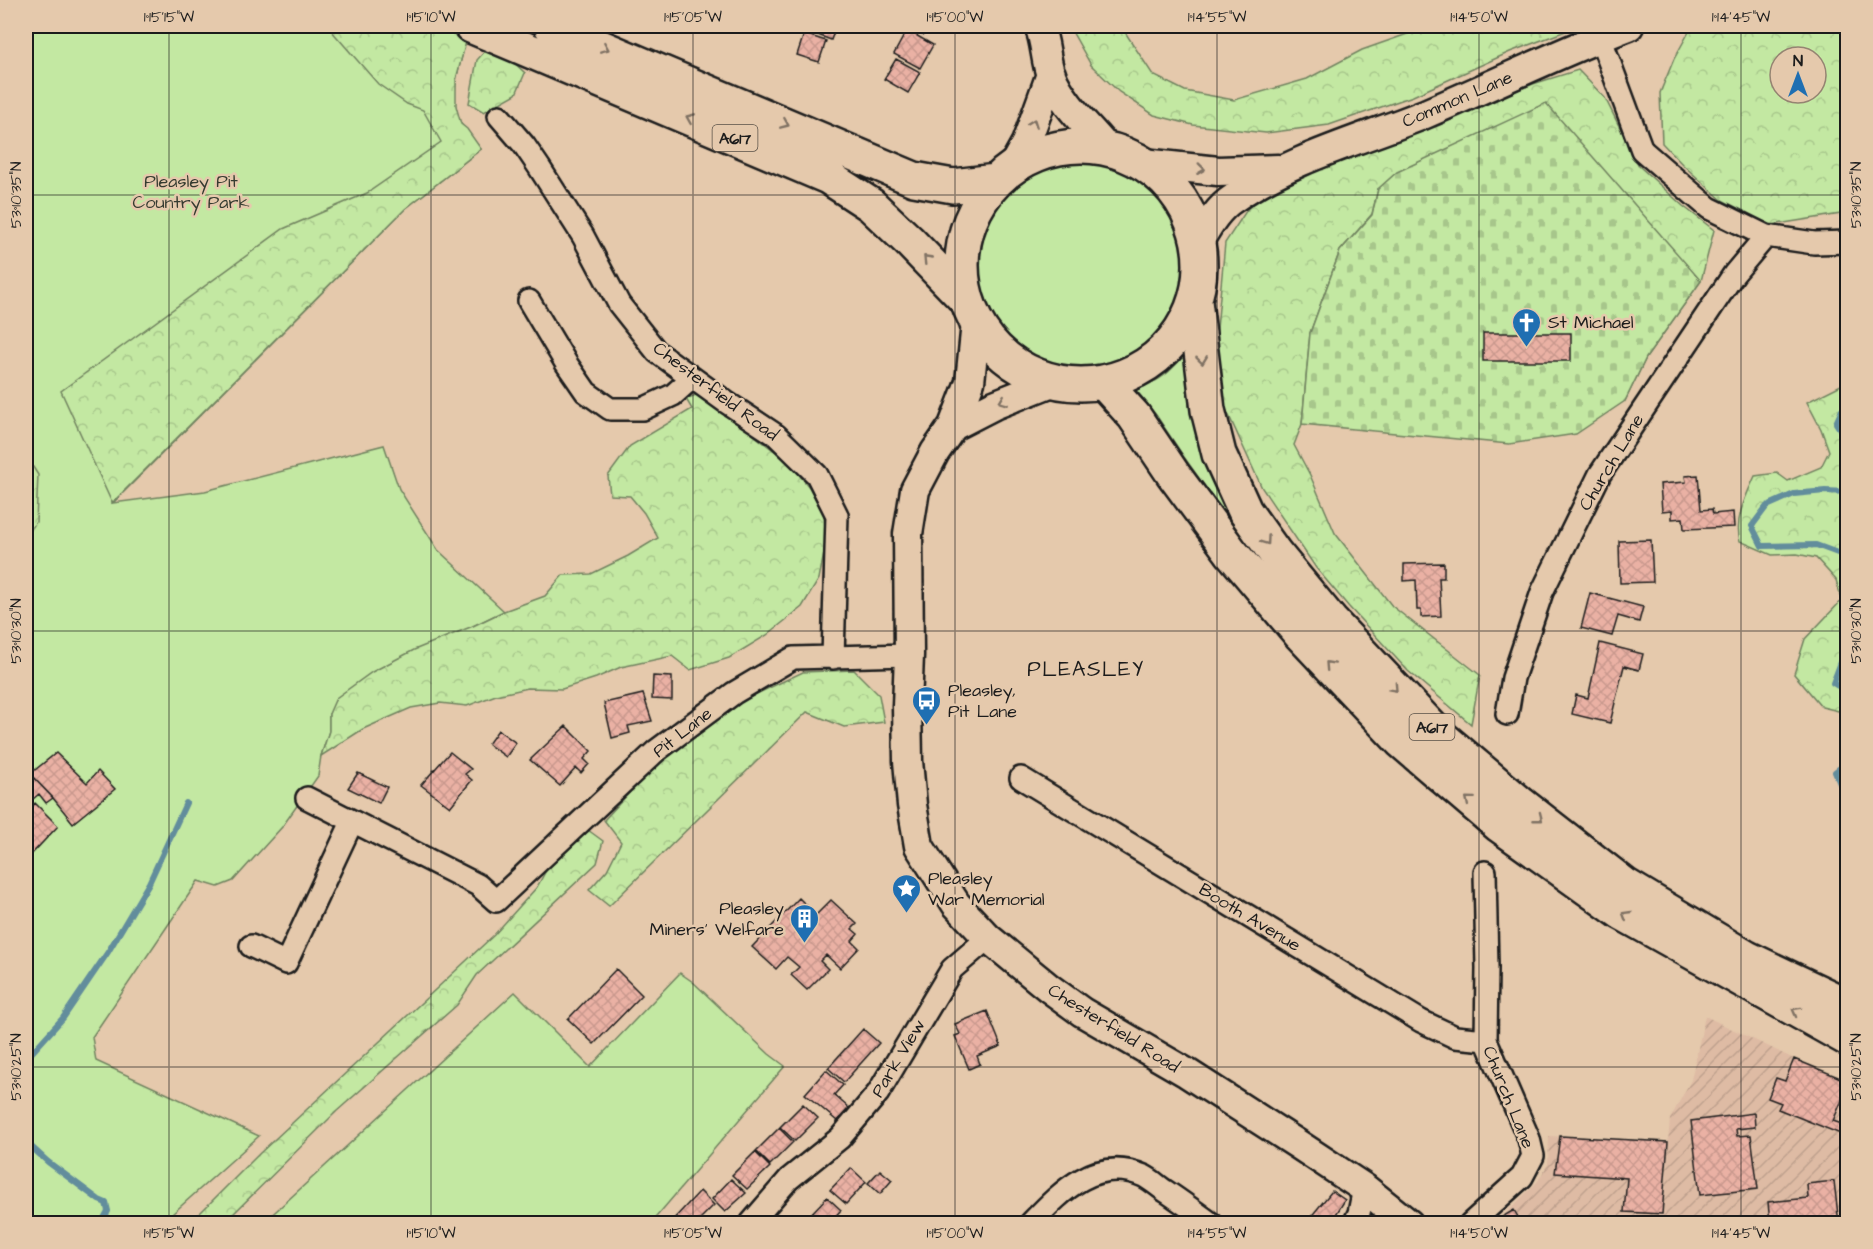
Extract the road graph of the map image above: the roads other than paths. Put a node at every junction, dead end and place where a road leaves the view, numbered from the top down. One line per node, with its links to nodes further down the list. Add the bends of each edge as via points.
1 (471, 26): 17 (highway, A617, one-way to 1, via 909,241 871,205 828,177)
2 (551, 26): 11 (highway, A617, one-way to 11, via 914,179 953,186)
3 (1040, 26): 6 (street)
4 (1629, 26): 5 (street, Common Lane)
5 (1600, 37): 10 (street, Common Lane); 12 (street, via 1642,150 1709,208)
6 (1050, 74): 8 (street, via 1062,96); 11 (street, one-way to 6, via 1026,142)
7 (499, 117): 18 (street, Chesterfield Road, via 524,145 558,196 619,304 657,352)
8 (1107, 148): 9 (highway); 11 (highway, via 1066,147 1028,158)
9 (1143, 163): 10 (street, one-way to 10, via 1218,171); 14 (highway, via 1174,190 1192,218)
10 (1283, 169): 14 (street, via 1219,210)
11 (1003, 176): 17 (highway, via 978,204 963,243 962,271)
12 (1766, 236): 13 (street, via 1814,243); 24 (street, Church Lane, via 1734,274 1600,474 1542,592 1514,678)
13 (1848, 242)
14 (1198, 243): 16 (highway, via 1200,288)
15 (529, 302): 18 (street, via 586,392 610,409 643,409 673,395)
16 (1195, 302): 20 (highway, via 1189,318 1165,352 1143,368); 31 (highway, A617, one-way to 31, via 1208,411 1219,454 1245,511 1331,621 1438,734 1625,885 1747,958)
17 (971, 312): 19 (highway, via 1002,355 1035,376); 21 (street, via 970,382)
18 (692, 378): 23 (street, Chesterfield Road, via 776,435 817,475 837,515)
19 (1055, 381): 20 (highway, via 1075,385); 21 (street, one-way to 21)
20 (1104, 383): 32 (highway, A617, one-way to 20, via 1622,913 1500,825 1401,741 1301,635 1231,552 1134,416)
21 (953, 426): 22 (street, Chesterfield Road, via 915,490 908,534)
22 (909, 655): 23 (street, Pit Lane); 29 (street, Chesterfield Road, via 908,761 919,846 956,904)
23 (833, 658): 27 (street, Pit Lane, via 793,658 734,693 656,751 496,901 478,885)
24 (1507, 714)
25 (1021, 778): 33 (street, Booth Avenue, via 1421,1020 1455,1037)
26 (307, 798): 27 (street)
27 (352, 822): 30 (street, via 286,963)
28 (1485, 872): 33 (street, Church Lane)
29 (988, 938): 34 (street, Chesterfield Road, via 1082,1012 1187,1073); 35 (street, Park View, via 952,969 878,1093 840,1138 789,1179 772,1213)
30 (251, 946)
31 (1848, 1006)
32 (1848, 1039)
33 (1485, 1040): 40 (street, Church Lane, via 1533,1156 1522,1177)
34 (1364, 1188): 38 (street); 39 (street, Chesterfield Road)
35 (751, 1223)
36 (1030, 1224): 37 (street, via 1075,1181 1110,1171 1145,1176)
37 (1212, 1224)
38 (1354, 1224)
39 (1409, 1224)
40 (1470, 1224)

